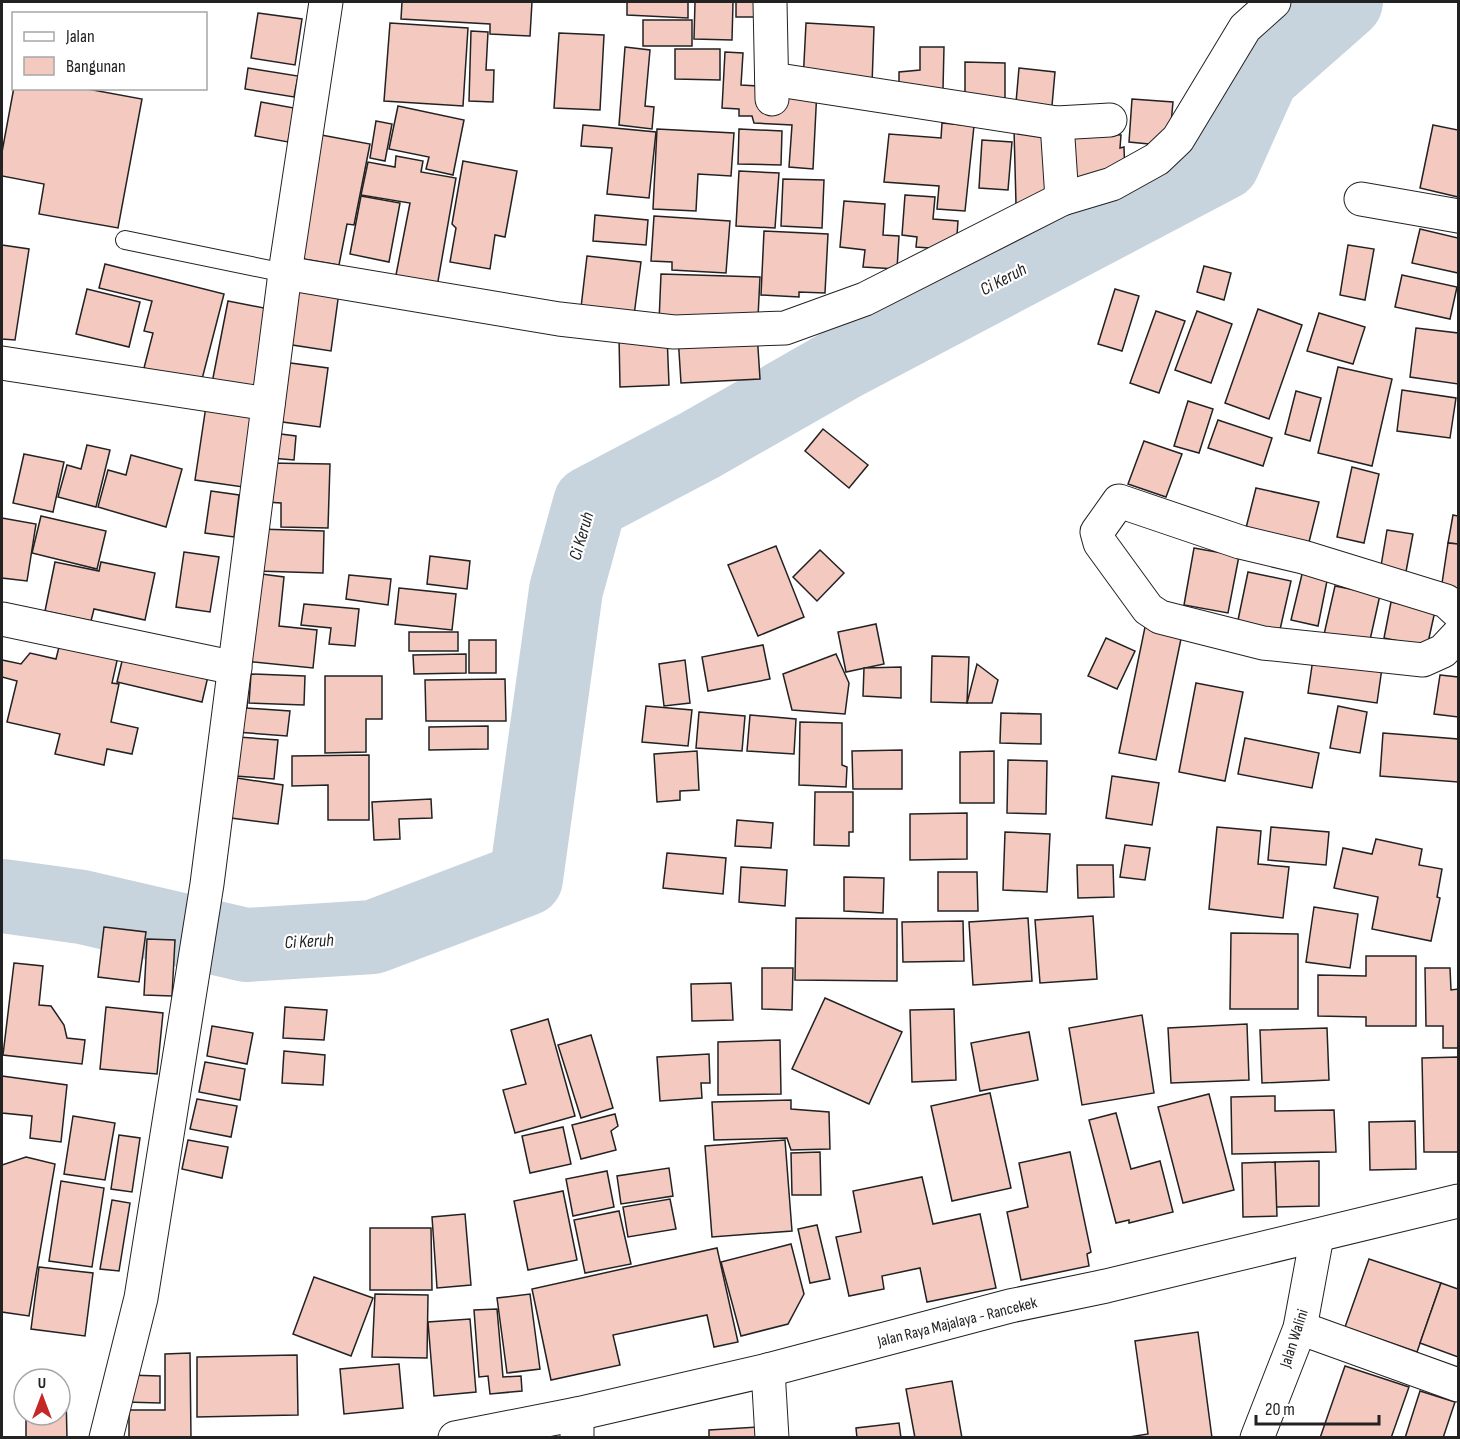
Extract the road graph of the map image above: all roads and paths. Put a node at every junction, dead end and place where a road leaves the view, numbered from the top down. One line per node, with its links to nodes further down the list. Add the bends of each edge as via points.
1 (326, 2): 10 (street)
2 (770, 2): 5 (street, via 772,89)
3 (1274, 2): 6 (street, via 1245,28 1178,139 1157,159 1112,184)
4 (1110, 120): 5 (street)
5 (1057, 123): 6 (street)
6 (1062, 199): 10 (street, via 866,299 785,328 674,332 559,319)
7 (1361, 199): 8 (street)
8 (1458, 216)
9 (125, 240): 10 (lane)
10 (285, 273): 12 (street)
11 (2, 363): 12 (street)
12 (268, 404): 16 (street)
13 (1458, 612): 15 (street, via 1446,601 1240,542 1119,501 1098,532 1100,543 1148,609 1160,617 1263,643 1423,660 1443,651)
14 (2, 619): 16 (street)
15 (1458, 635)
16 (235, 668): 23 (street, via 207,884 141,1298)
17 (1458, 1201): 18 (street, Jalan Raya Majalaya - Rancekek)
18 (1317, 1236): 19 (street, Jalan Walini); 20 (street, Jalan Raya Majalaya - Rancekek, via 1010,1306)
19 (1300, 1328): 21 (street); 26 (street, Jalan Walini)
20 (768, 1370): 22 (street, Jalan Raya Majalaya - Rancekek); 25 (street)
21 (1458, 1384)
22 (577, 1426): 24 (street, Jalan Raya Majalaya - Rancekek)
23 (106, 1437)
24 (455, 1437)
25 (772, 1437)
26 (1257, 1437)

